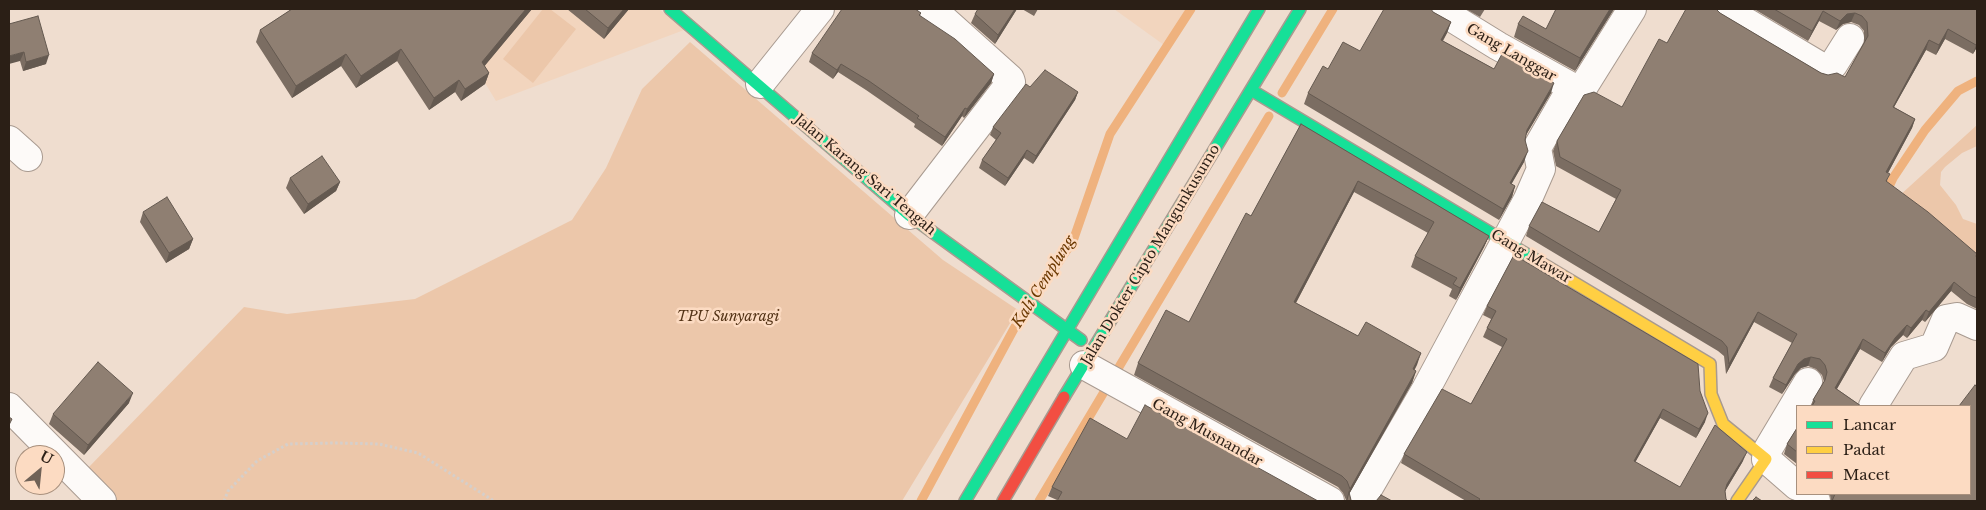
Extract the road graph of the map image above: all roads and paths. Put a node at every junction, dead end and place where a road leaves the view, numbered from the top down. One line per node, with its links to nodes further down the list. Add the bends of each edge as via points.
1 (670, 9): 10 (street, Jalan Karang Sari Tengah)
2 (820, 9): 10 (street)
3 (932, 9): 13 (street, via 1011,82)
4 (1259, 9): 16 (street)
5 (1300, 9): 12 (street, Jalan Dokter Cipto Mangunkusumo)
6 (1438, 9): 11 (street, Gang Langgar, via 1498,46)
7 (1632, 9): 11 (street)
8 (1724, 9): 9 (street, via 1825,69 1833,65)
9 (1850, 38)
10 (760, 84): 13 (street, Jalan Karang Sari Tengah)
11 (1579, 86): 14 (street, via 1537,148 1541,169)
12 (1251, 90): 14 (street, Gang Mawar); 17 (street, Jalan Dokter Cipto Mangunkusumo)
13 (909, 215): 16 (street, Jalan Karang Sari Tengah)
14 (1505, 242): 21 (street, Gang Mawar, via 1710,364 1711,394 1723,424); 29 (street)
15 (1977, 326): 19 (street, via 1957,317 1946,319 1934,347 1904,356)
16 (1066, 331): 17 (street, Jalan Karang Sari Tengah); 26 (street)
17 (1089, 356): 27 (street, Jalan Dokter Cipto Mangunkusumo); 28 (street, Gang Musnandar)
18 (1808, 382): 21 (street, via 1768,449)
19 (1874, 405)
20 (9, 408): 23 (street)
21 (1766, 459): 22 (street); 30 (street)
22 (1796, 483)
23 (102, 501)
24 (224, 501): 25 (path, via 228,491 257,461 288,444 336,443 379,444 418,453)
25 (494, 501)
26 (965, 501)
27 (1003, 501)
28 (1330, 501)
29 (1362, 501)
30 (1737, 501)

